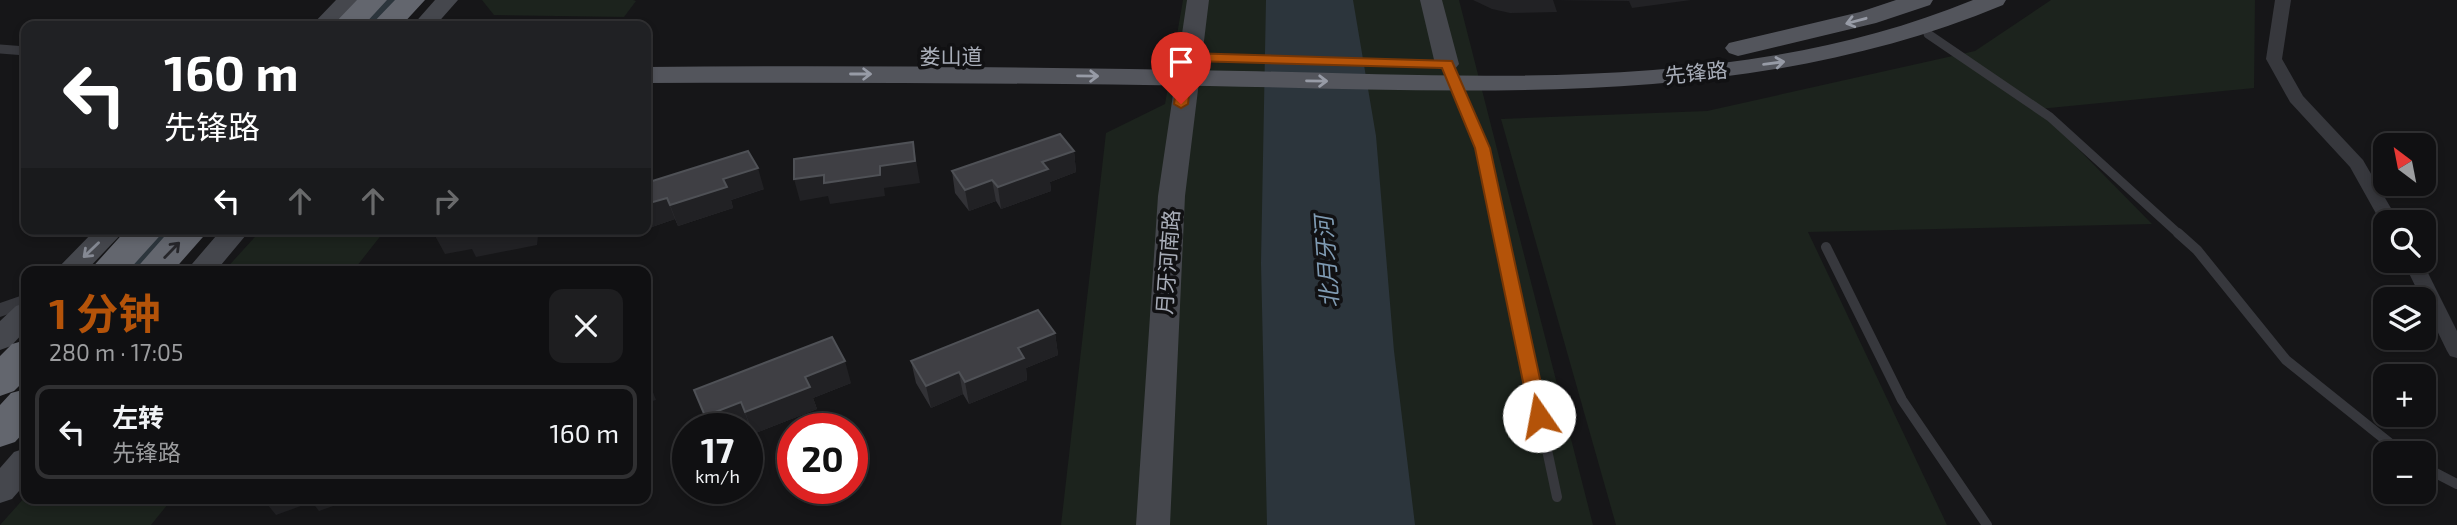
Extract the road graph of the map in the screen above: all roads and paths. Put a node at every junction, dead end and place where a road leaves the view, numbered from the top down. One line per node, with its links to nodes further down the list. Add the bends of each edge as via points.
1 (349, 0): 10 (street)
2 (373, 0): 11 (highway)
3 (411, 0): 12 (highway)
4 (447, 0): 13 (street)
5 (1198, 0): 18 (street, 月牙河南路)
6 (1431, 0): 20 (street)
7 (1920, 0): 20 (main road, 先锋路, one-way to 20, via 1793,38 1718,51)
8 (1994, 0): 20 (main road, 先锋路, one-way to 8, via 1647,77 1819,57 1897,38)
9 (2283, 0): 22 (street, via 2274,60 2295,98 2357,164)
10 (327, 21)
11 (352, 21)
12 (390, 21)
13 (428, 21)
14 (1928, 34): 42 (lane, via 2050,117 2197,250 2286,360)
15 (0, 49): 16 (lane)
16 (21, 51)
17 (651, 53): 18 (main road, 娄山道)
18 (1185, 67): 19 (main road, 娄山道); 21 (main road, 娄山道, one-way to 18); 48 (street, 月牙河南路, via 1166,259)
19 (1253, 69): 20 (main road, 先锋路)
20 (1451, 73): 47 (lane, via 1483,148)
21 (651, 75)
22 (2383, 210)
23 (107, 235): 28 (street, one-way to 28)
24 (142, 235): 29 (highway)
25 (186, 235): 30 (highway, one-way to 25)
26 (233, 235): 31 (street)
27 (1826, 247): 49 (lane, via 1902,400)
28 (74, 266)
29 (112, 266)
30 (157, 266)
31 (205, 266)
32 (2418, 273): 37 (street)
33 (21, 303): 34 (street)
34 (0, 310)
35 (21, 318): 36 (street)
36 (0, 339)
37 (2457, 351)
38 (21, 359): 39 (highway)
39 (0, 381)
40 (21, 409): 41 (highway)
41 (0, 431)
42 (2387, 441)
43 (21, 467): 46 (street)
44 (2436, 473): 45 (lane)
45 (2457, 484)
46 (0, 490)
47 (1556, 497)
48 (1153, 525)
49 (1987, 525)

